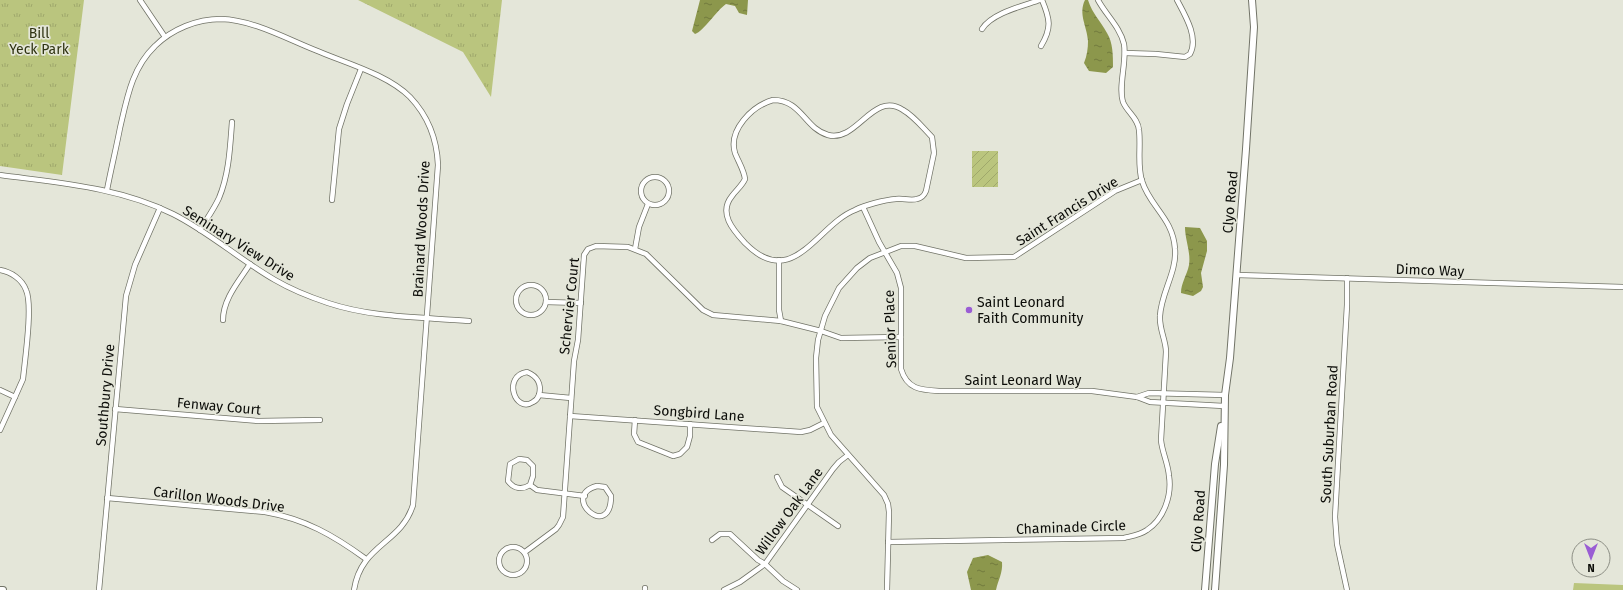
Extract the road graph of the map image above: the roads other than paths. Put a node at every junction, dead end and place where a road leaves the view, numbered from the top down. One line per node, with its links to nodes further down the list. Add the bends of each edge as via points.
1 (140, 0): 7 (street)
2 (1041, 0): 6 (street, via 996,16); 8 (street, via 1050,24)
3 (1098, 0): 9 (street, Chaminade Circle, via 1121,34)
4 (1177, 0): 9 (street, via 1190,28 1190,54 1185,57)
5 (1252, 0): 25 (street, Clyo Road, via 1254,27)
6 (982, 29)
7 (165, 37): 10 (street, Brainard Woods Drive, via 200,21 230,20 252,25); 14 (street, Brainard Woods Drive, via 148,53 131,81)
8 (1041, 46)
9 (1125, 53): 13 (street, Chaminade Circle, via 1122,98 1139,129)
10 (361, 69): 15 (street, via 339,129); 30 (street, Brainard Woods Drive, via 392,83 409,96 424,115 434,140 438,165)
11 (232, 122): 19 (street, via 225,180 215,206)
12 (0, 174): 14 (street, Seminary View Drive)
13 (1142, 180): 21 (street, Saint Francis Drive, via 1115,192 1014,257 966,258 915,246 901,246); 38 (street, Chaminade Circle, via 1150,197 1170,226 1175,250 1160,317 1160,326 1166,342)
14 (107, 190): 18 (street, Seminary View Drive)
15 (332, 200)
16 (648, 204): 16 (street, via 660,204 669,195 667,183 653,176 643,182 640,190 642,198); 20 (street, via 639,227)
17 (863, 207): 21 (street, Senior Place); 22 (street, via 848,213 799,254); 22 (street, via 923,196 934,158 934,145 932,138 917,122 904,110 886,106 876,109 850,131 835,136 817,130 790,103 773,100 762,104 743,121 736,133 735,152 745,179 728,201 726,212 729,223 745,243 758,254)
18 (160, 208): 19 (street, Seminary View Drive); 46 (street, Southbury Drive, via 135,265 126,296)
19 (200, 230): 23 (street, Seminary View Drive)
20 (635, 249): 29 (street, Schervier Court, via 596,246 588,249 584,255); 33 (street, Schervier Court, via 651,258 707,313 719,317)
21 (885, 251): 34 (street, Saint Francis Drive, via 857,268 839,288 825,316); 35 (street, Senior Place, via 897,273 901,288)
22 (779, 260): 33 (street)
23 (250, 264): 30 (street, Seminary View Drive, via 292,289 330,304 369,313); 31 (street, via 228,299)
24 (0, 270): 41 (street, via 10,273 19,280 25,286 29,297 23,379)
25 (1237, 275): 26 (street, Dimco Way); 40 (street, Clyo Road)
26 (1347, 278): 27 (street, Dimco Way); 73 (street, South Suburban Road, via 1335,517 1337,544)
27 (1623, 287)
28 (546, 302): 28 (street, via 545,294 536,286 525,286 519,291 517,306 527,314 535,314); 29 (street)
29 (581, 303): 43 (street, Schervier Court)
30 (427, 317): 32 (street, Seminary View Drive); 64 (street, Brainard Woods Drive, via 413,505 401,527)
31 (223, 320)
32 (469, 321)
33 (781, 321): 34 (street, Schervier Court)
34 (821, 331): 35 (street, Schervier Court, via 841,338); 50 (street, Saint Francis Drive, via 816,358 815,392 816,407)
35 (901, 336): 36 (street, Senior Place, via 901,369)
36 (910, 385): 42 (street, Saint Leonard Way, via 925,390 1070,390)
37 (0, 390): 41 (street)
38 (1165, 394): 40 (street, Saint Leonard Way); 42 (street, Saint Leonard Way, via 1149,393); 44 (street, Chaminade Circle)
39 (539, 395): 39 (street, via 539,382 535,376 527,372 516,377 514,392 518,402 530,404); 43 (street)
40 (1224, 395): 45 (street, Clyo Road)
41 (15, 397): 52 (street)
42 (1137, 397): 44 (street, Saint Leonard Way, via 1150,402)
43 (572, 398): 47 (street, Schervier Court)
44 (1164, 403): 45 (street, Saint Leonard Way); 62 (street, Chaminade Circle, via 1162,447 1170,485 1163,512 1148,530 1136,536 1116,539)
45 (1224, 406): 71 (street, Clyo Road, via 1215,464); 72 (street, Clyo Road, via 1224,465)
46 (115, 408): 48 (street, Fenway Court, via 258,421); 58 (street, Southbury Drive)
47 (570, 416): 49 (street, Songbird Lane); 56 (street, Schervier Court)
48 (320, 420)
49 (635, 420): 51 (street, Songbird Lane); 51 (street, via 634,434 638,442 673,456 680,454 687,447)
50 (824, 423): 51 (street, Songbird Lane, via 801,432); 53 (street, Saint Francis Drive)
51 (690, 424)
52 (0, 430)
53 (848, 455): 59 (street, Willow Oak Lane, via 833,469); 62 (street, Saint Francis Drive, via 884,495 889,512)
54 (777, 476): 59 (street, via 782,487)
55 (530, 485): 55 (street, via 533,476 531,462 515,460 510,464 508,481 518,488); 56 (street, via 537,490)
56 (565, 492): 57 (street); 63 (street, Schervier Court, via 560,525)
57 (585, 496): 57 (street, via 585,507 591,514 604,515 609,509 612,496 605,487 593,487)
58 (107, 498): 64 (street, Carillon Woods Drive, via 280,515 330,534); 66 (street, Southbury Drive)
59 (808, 504): 60 (street); 65 (street, Willow Oak Lane)
60 (838, 526)
61 (712, 540): 65 (street, via 720,534 730,534)
62 (888, 542): 70 (street, Saint Francis Drive)
63 (525, 552): 63 (street, via 517,547 508,548 501,554 501,567 507,574 519,574 526,568 528,560)
64 (366, 559): 67 (street, Brainard Woods Drive)
65 (765, 564): 68 (street, Willow Oak Lane); 69 (street)
66 (99, 590)
67 (354, 590)
68 (724, 590)
69 (797, 590)
70 (887, 590)
71 (1205, 590)
72 (1215, 590)
73 (1348, 590)

